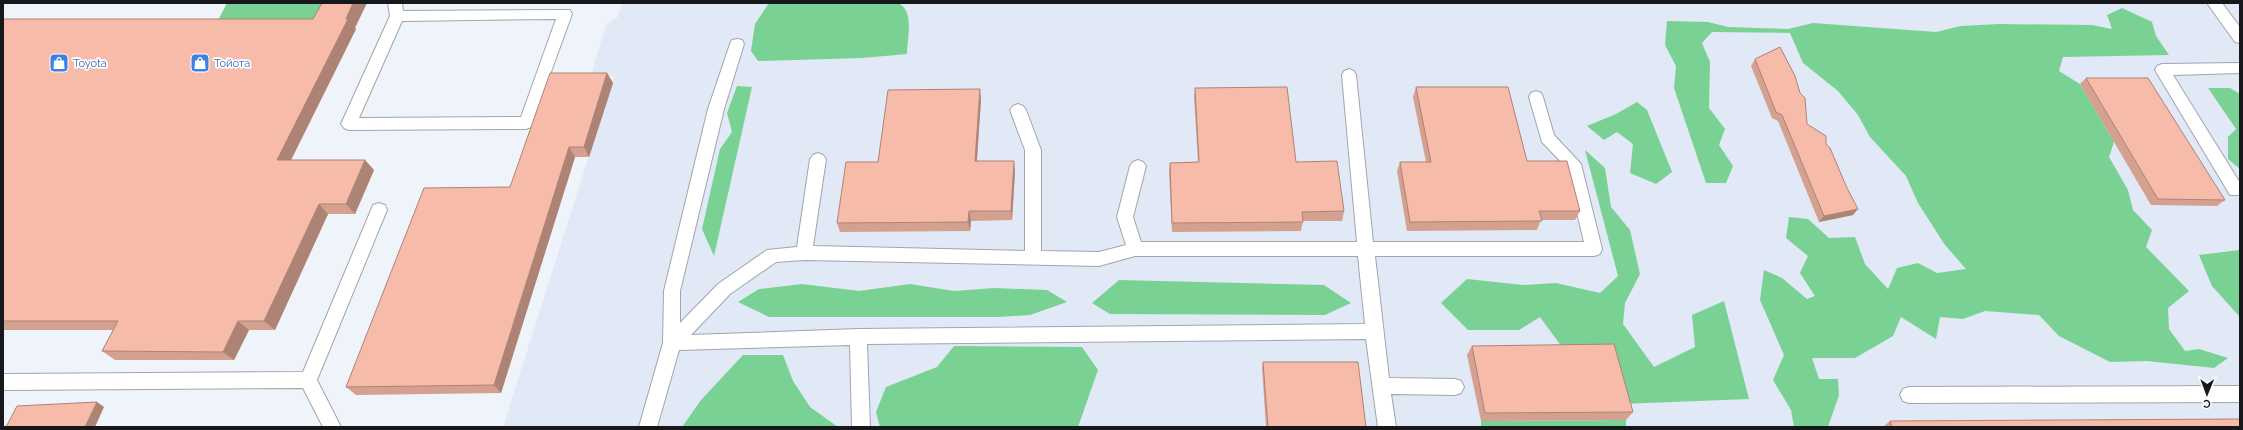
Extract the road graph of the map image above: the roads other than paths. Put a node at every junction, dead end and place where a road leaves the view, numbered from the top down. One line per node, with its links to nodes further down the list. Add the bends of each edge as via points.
1 (2214, 3): 4 (lane)
2 (512, 9): 3 (lane); 3 (lane, via 565,14 526,123 349,124)
3 (396, 10)
4 (2240, 38)
5 (737, 44): 20 (lane, via 716,109 672,291)
6 (2240, 68): 12 (lane, via 2162,70)
7 (1349, 75): 15 (lane)
8 (1536, 97): 15 (lane, via 1548,138 1573,164 1594,249)
9 (1018, 110): 17 (lane, via 1033,150)
10 (818, 159): 16 (lane)
11 (1138, 166): 14 (lane, via 1125,217)
12 (2236, 190)
13 (379, 210): 21 (lane)
14 (1135, 249): 15 (lane); 17 (lane, via 1099,258)
15 (1367, 249): 18 (lane)
16 (804, 253): 17 (lane); 20 (lane, via 773,255 724,289)
17 (1033, 258)
18 (1374, 331): 19 (lane); 23 (lane)
19 (858, 337): 20 (lane); 29 (lane)
20 (672, 343): 28 (lane)
21 (308, 380): 22 (lane); 27 (lane)
22 (3, 382)
23 (1382, 386): 24 (lane); 30 (lane)
24 (1455, 387)
25 (2240, 394): 26 (lane)
26 (1909, 395)
27 (332, 427)
28 (648, 427)
29 (861, 427)
30 (1387, 427)

